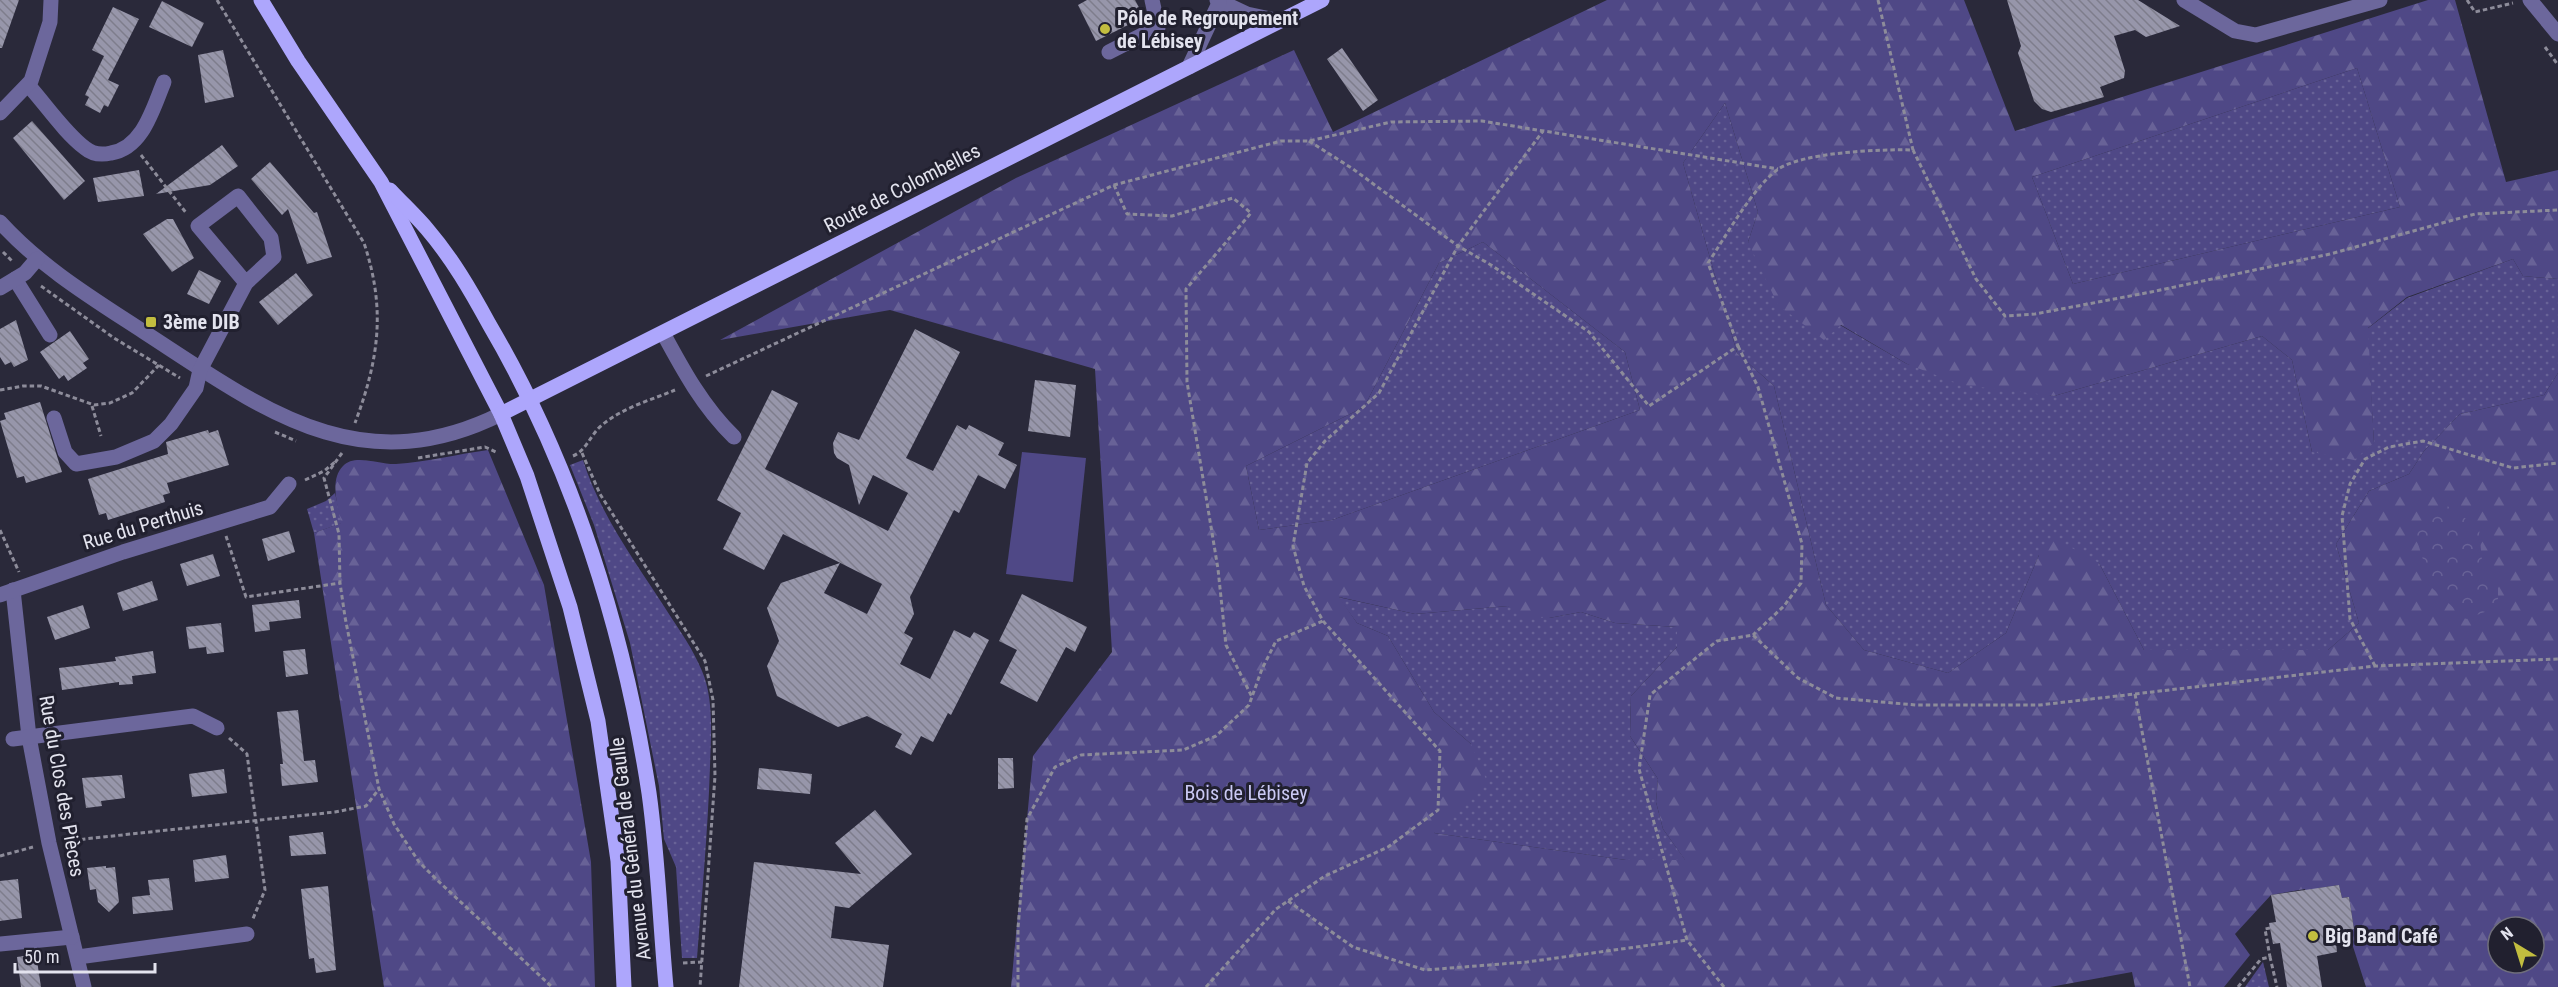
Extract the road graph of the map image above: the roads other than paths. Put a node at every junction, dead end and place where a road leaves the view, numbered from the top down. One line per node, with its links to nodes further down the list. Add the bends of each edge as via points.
1 (51, 0): 14 (street, via 50,22)
2 (261, 0): 16 (main road)
3 (1322, 0): 9 (main road, Route de Colombelles)
4 (2184, 0): 5 (street, via 2235,31 2256,35)
5 (2380, 0)
6 (1156, 1): 11 (street, via 1158,27)
7 (1218, 1): 9 (street, via 1247,14); 12 (street)
8 (2524, 5): 10 (street)
9 (1280, 21): 12 (main road, Route de Colombelles)
10 (2558, 34)
11 (1109, 52)
12 (1189, 67): 22 (main road, Route de Colombelles)
13 (165, 82): 14 (street, via 133,144 106,154 85,149)
14 (29, 86): 15 (street)
15 (0, 113)
16 (381, 182): 25 (main road, Avenue du Général de Gaulle, via 449,258 509,357); 26 (main road, Avenue du Général de Gaulle)
17 (0, 222): 18 (street)
18 (37, 259): 19 (street); 24 (street)
19 (15, 279): 21 (street); 23 (street)
20 (246, 283): 20 (street, via 274,257 271,238 238,196 198,226); 24 (street)
21 (0, 288)
22 (663, 333): 25 (main road, Route de Colombelles); 28 (street, via 690,383 717,421)
23 (50, 335)
24 (200, 370): 26 (street, via 256,405 295,423 363,440 406,442 447,435); 27 (street, via 196,388 171,424 154,441 116,456 76,464 65,452)
25 (530, 400): 26 (main road, Route de Colombelles); 40 (main road, Avenue du Général de Gaulle, via 581,522 632,701 649,795)
26 (501, 414): 39 (main road, Avenue du Général de Gaulle, via 550,541 596,709 618,861)
27 (54, 418)
28 (734, 437)
29 (289, 484): 30 (street, Rue du Perthuis, via 270,507)
30 (12, 590): 32 (street, Rue du Clos des Pièces)
31 (217, 728): 32 (street, via 193,716)
32 (29, 737): 33 (street); 35 (street, Rue du Clos des Pièces)
33 (13, 739)
34 (247, 934): 37 (street)
35 (72, 936): 36 (street); 37 (street, Rue du Clos des Pièces)
36 (0, 944)
37 (78, 957): 38 (street, Rue du Clos des Pièces)
38 (84, 987)
39 (624, 987)
40 (666, 987)

